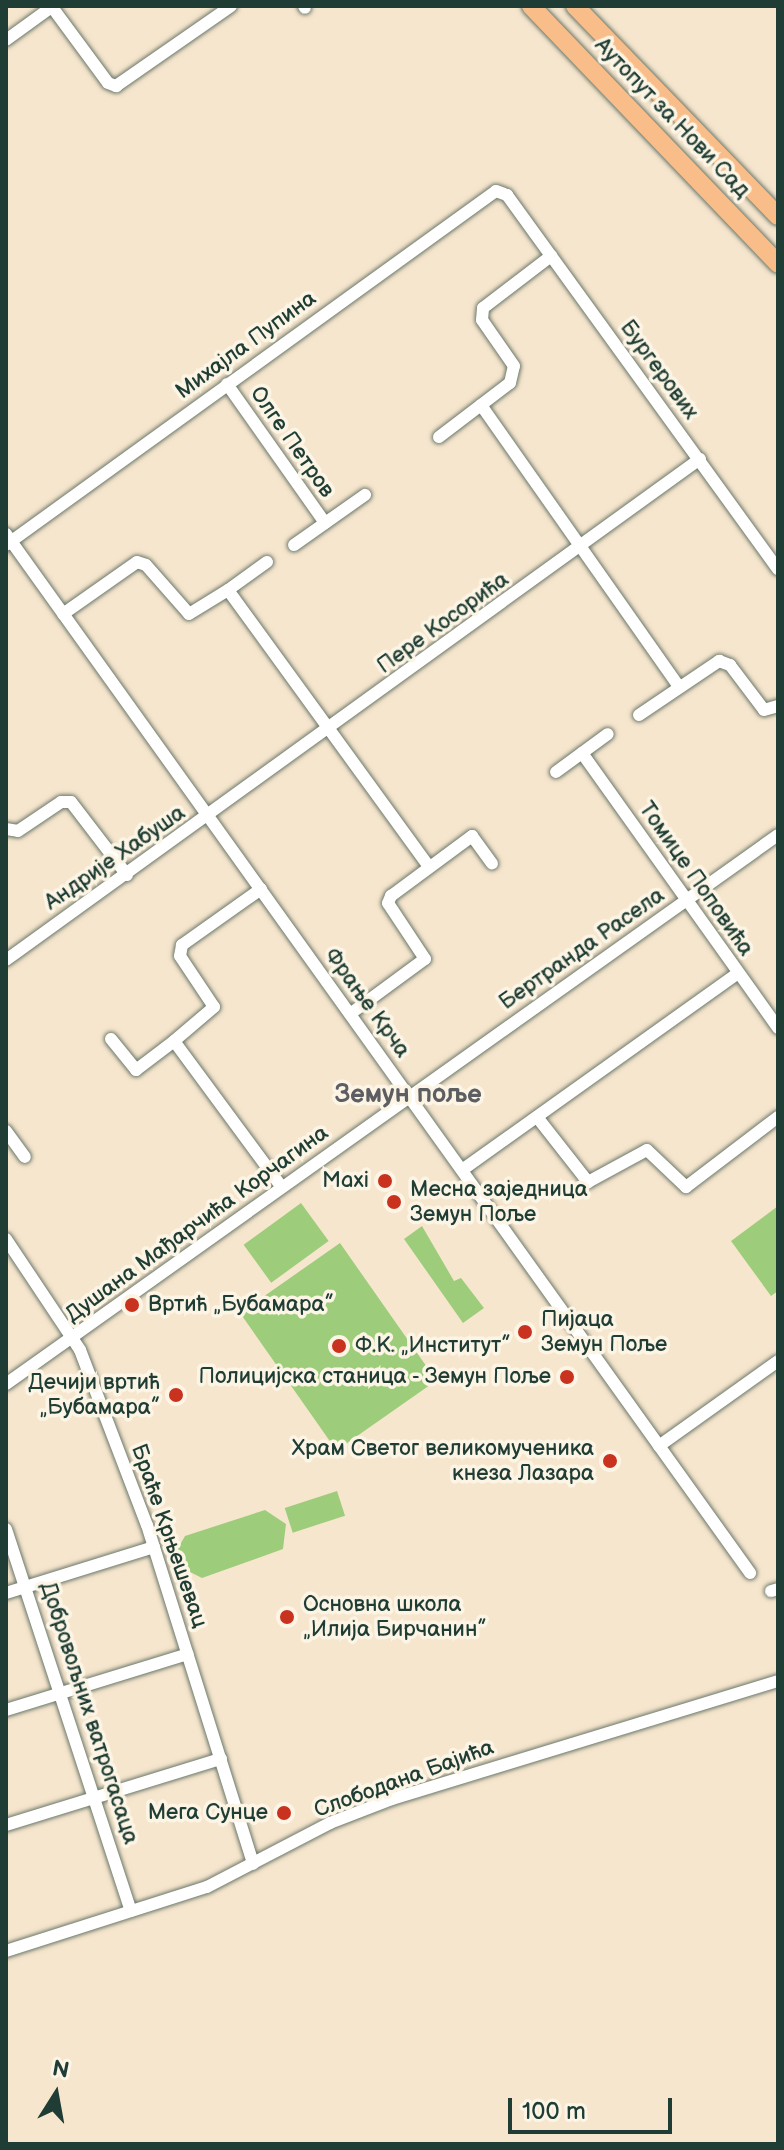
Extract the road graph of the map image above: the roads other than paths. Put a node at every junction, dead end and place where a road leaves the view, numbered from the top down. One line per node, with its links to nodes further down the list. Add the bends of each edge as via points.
1 (231, 6): 4 (street, via 116,86 108,83)
2 (531, 6): 9 (main road, Аутопут за Нови Сад)
3 (575, 6): 7 (main road, Аутопут за Нови Сад)
4 (49, 7): 5 (street)
5 (6, 40)
6 (507, 195): 8 (street, Бургерових); 10 (street, Михајла Пупина, via 491,192)
7 (778, 216)
8 (551, 256): 11 (street, via 483,308 482,320 514,370 510,383); 13 (street, Бургерових)
9 (778, 264)
10 (227, 384): 15 (street, Олге Петров); 16 (street, Михајла Пупина)
11 (481, 405): 12 (street); 18 (street)
12 (439, 437)
13 (700, 459): 18 (street, Пере Косорића); 20 (street, Бургерових)
14 (365, 495): 15 (street, Олге Петров)
15 (325, 523): 17 (street, Олге Петров)
16 (8, 540): 22 (street, Фрање Крча)
17 (294, 545)
18 (580, 548): 23 (street); 26 (street, Пере Косорића)
19 (267, 562): 21 (street)
20 (778, 569)
21 (228, 590): 22 (street, via 193,614 185,613 146,565 137,562); 26 (street)
22 (63, 614): 30 (street, Фрање Крча)
23 (679, 687): 24 (street, via 715,662 724,662 764,710); 25 (street)
24 (778, 706)
25 (639, 715)
26 (332, 727): 30 (street, Пере Косорића); 34 (street)
27 (608, 734): 28 (street)
28 (582, 753): 29 (street); 37 (street, Томице Поповића)
29 (556, 772)
30 (208, 816): 35 (street, Андрије Хабуша); 36 (street, Фрање Крча)
31 (6, 829): 35 (street, via 18,831 61,802 71,802)
32 (778, 835): 37 (street, Бертранда Расела)
33 (492, 864): 34 (street, via 472,836)
34 (429, 867): 40 (street, via 388,903 425,956 423,963)
35 (127, 875): 38 (street, Андрије Хабуша)
36 (261, 889): 40 (street, Фрање Крча); 43 (street, via 182,945 180,956 214,1007)
37 (688, 899): 39 (street, Томице Поповића); 44 (street, Бертранда Расела)
38 (6, 960)
39 (738, 973): 41 (street, Томице Поповића); 45 (street)
40 (350, 1014): 44 (street, Фрање Крча)
41 (778, 1028)
42 (111, 1039): 43 (street, via 136,1070)
43 (174, 1041): 50 (street)
44 (410, 1096): 49 (street, Фрање Крча); 50 (street, Душана Мађарчића Корчагина)
45 (537, 1117): 46 (street, via 588,1182 647,1150 686,1187); 49 (street)
46 (778, 1117)
47 (6, 1131): 48 (street)
48 (25, 1157)
49 (462, 1170): 55 (street, Фрање Крча)
50 (281, 1186): 52 (street, Душана Мађарчића Корчагина)
51 (6, 1239): 52 (street, Браће Крњешевац)
52 (74, 1337): 54 (street, Душана Мађарчића Корчагина); 57 (street, Браће Крњешевац)
53 (778, 1361): 55 (street)
54 (6, 1384)
55 (659, 1446): 58 (street, Фрање Крча)
56 (6, 1529): 59 (street, Добровољних ватрогасаца)
57 (154, 1547): 59 (street); 61 (street, Браће Крњешевац)
58 (750, 1573)
59 (29, 1586): 60 (street); 63 (street, Добровољних ватрогасаца)
60 (6, 1593)
61 (188, 1654): 63 (street); 65 (street, Браће Крњешевац)
62 (778, 1681): 68 (street, Слободана Бајића, via 379,1804)
63 (63, 1692): 64 (street); 66 (street, Добровољних ватрогасаца)
64 (6, 1710)
65 (221, 1759): 66 (street); 68 (street, Браће Крњешевац)
66 (96, 1798): 67 (street); 69 (street, Добровољних ватрогасаца)
67 (6, 1825)
68 (253, 1864): 69 (street, Слободана Бајића, via 207,1887)
69 (131, 1911): 70 (street, Слободана Бајића)
70 (6, 1951)

